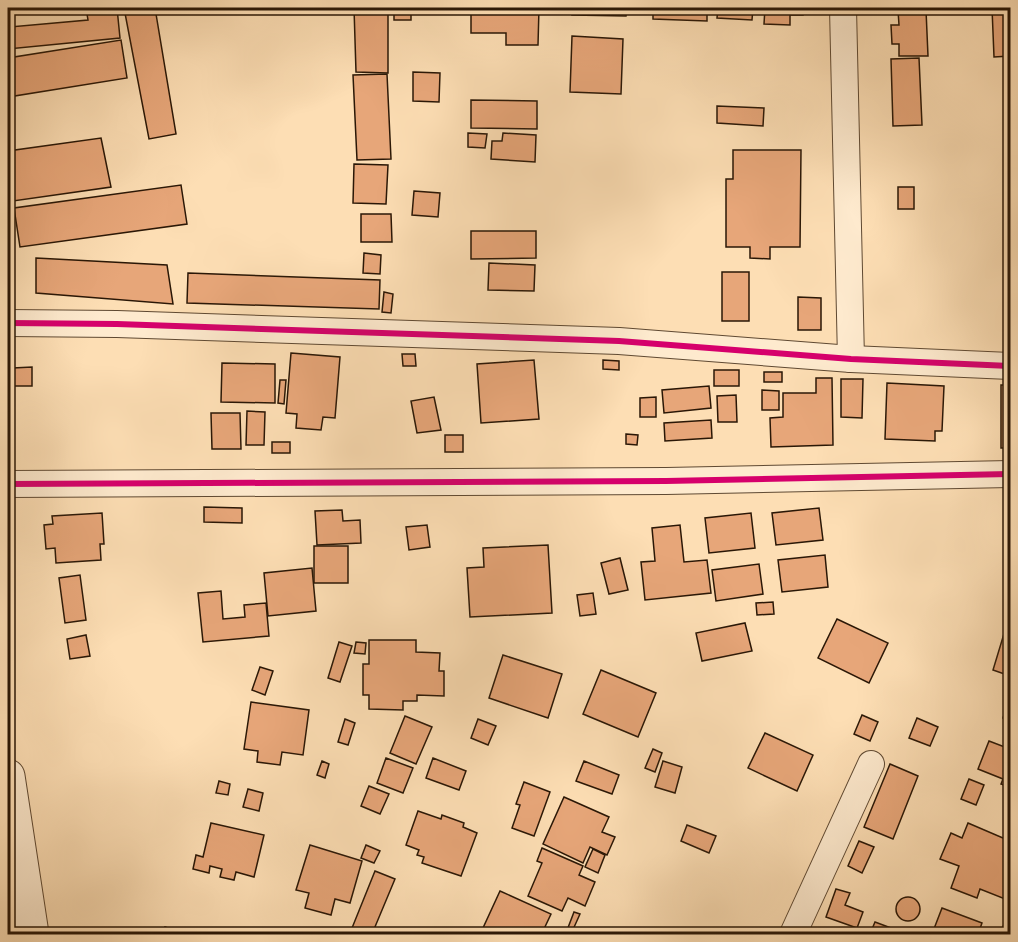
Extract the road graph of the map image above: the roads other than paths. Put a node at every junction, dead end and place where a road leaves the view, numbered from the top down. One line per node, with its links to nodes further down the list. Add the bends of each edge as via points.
1 (843, 8): 3 (street)
2 (8, 323): 3 (street, via 619,341)
3 (852, 359): 4 (street)
4 (1011, 366)
5 (1011, 474): 6 (street, via 666,481)
6 (8, 484)
7 (871, 764): 10 (street)
8 (8, 776): 9 (street)
9 (32, 934)
10 (793, 934)

